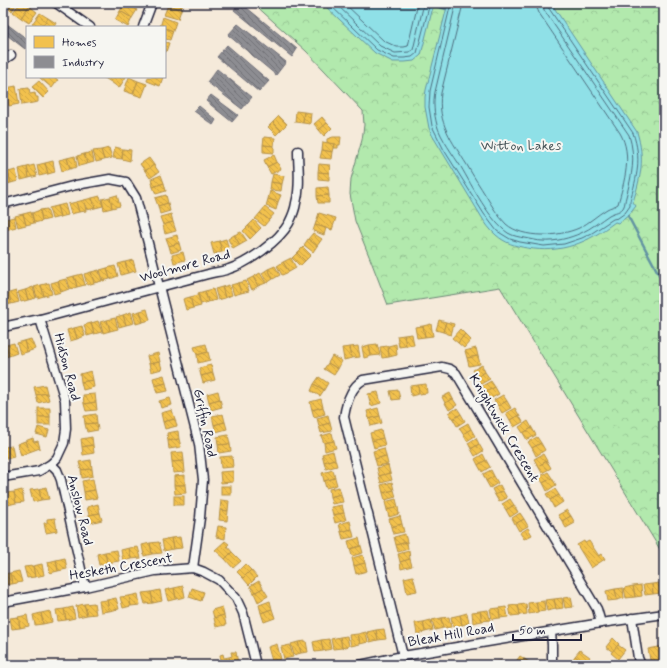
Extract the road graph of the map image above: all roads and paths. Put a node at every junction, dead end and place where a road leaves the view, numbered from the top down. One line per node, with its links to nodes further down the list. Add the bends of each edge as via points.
1 (56, 3): 3 (street)
2 (152, 3): 4 (street)
3 (89, 26)
4 (143, 26)
5 (11, 55): 6 (street)
6 (3, 60)
7 (298, 151): 9 (street, Woolmore Road, via 297,202 282,232 260,253 241,264)
8 (3, 204): 9 (street, Griffin Road, via 76,185 110,179 126,182 136,198)
9 (159, 287): 10 (street, Woolmore Road); 14 (street, Griffin Road, via 199,444 202,480)
10 (40, 319): 11 (street, Woolmore Road); 12 (street, Hidson Road, via 65,400 64,443)
11 (3, 327)
12 (52, 464): 13 (street, via 39,471); 15 (street, Anslow Road, via 61,480)
13 (3, 477)
14 (193, 568): 15 (street, Hesketh Crescent, via 155,571); 22 (street, Hesketh Crescent, via 219,580 236,598 243,613)
15 (85, 587): 16 (street, Hesketh Crescent)
16 (3, 602)
17 (664, 614): 18 (street, Bleak Hill Road)
18 (632, 618): 19 (street, Bleak Hill Road); 25 (street)
19 (601, 623): 20 (street, Bleak Hill Road); 21 (street, Knightwick Crescent, via 597,609 456,373 442,367 363,380 356,386 346,403 344,418)
20 (551, 632): 21 (street, Bleak Hill Road); 24 (street)
21 (404, 656): 23 (street, Bleak Hill Road)
22 (256, 665)
23 (360, 665)
24 (552, 665)
25 (641, 665)

